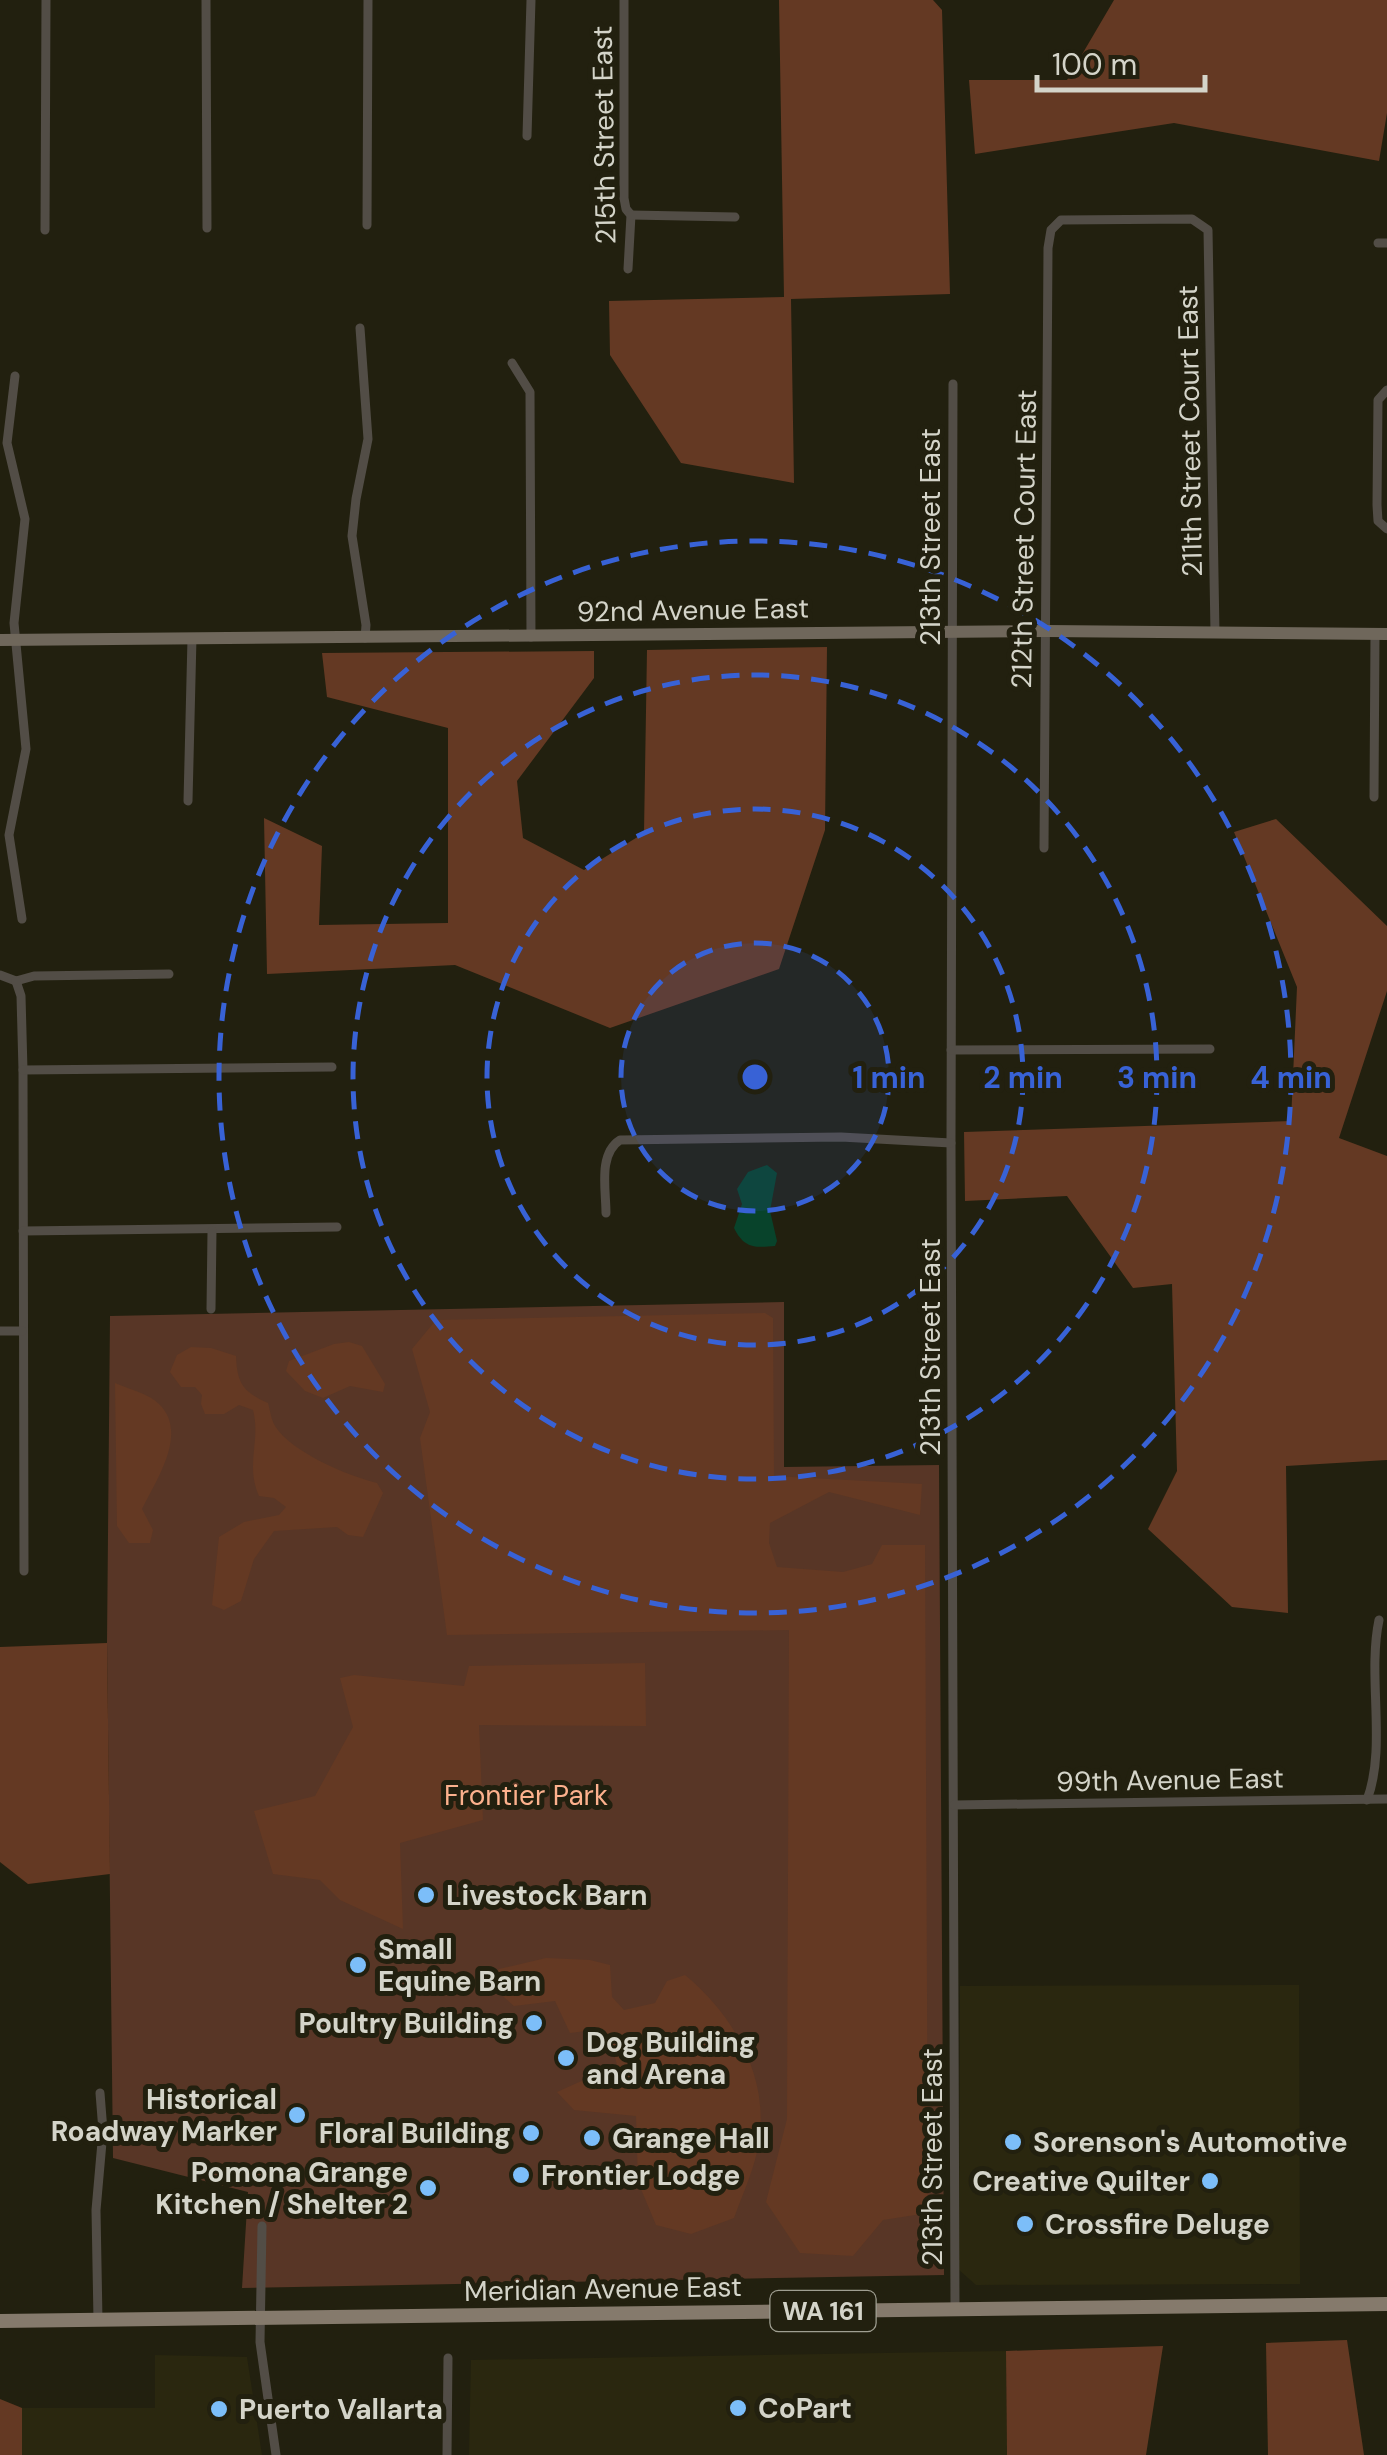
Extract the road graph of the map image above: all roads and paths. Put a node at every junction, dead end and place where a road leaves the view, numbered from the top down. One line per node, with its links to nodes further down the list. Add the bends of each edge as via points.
1 (46, 0): 11 (street)
2 (206, 0): 10 (street)
3 (368, 0): 9 (street)
4 (530, 0): 6 (street)
5 (624, 0): 7 (street, 215th Street East, via 624,198)
6 (528, 136)
7 (631, 215): 8 (street); 13 (street, 215th Street East)
8 (735, 217)
9 (367, 225)
10 (206, 228)
11 (45, 230)
12 (1051, 230): 20 (street, 212th Street Court East); 22 (street, 211th Street Court East, via 1068,219 1192,220 1208,230)
13 (628, 269)
14 (360, 328): 26 (street, via 368,439 352,536)
15 (512, 363): 24 (street, via 530,392)
16 (15, 376): 28 (street, via 7,443 25,519)
17 (953, 384): 21 (street, 213th Street East)
18 (1384, 392): 19 (street, via 1378,400 1377,505)
19 (1384, 527)
20 (1047, 631): 21 (street, 92nd Avenue East); 22 (street, 92nd Avenue East); 31 (street, 212th Street Court East)
21 (953, 632): 24 (street, 92nd Avenue East); 37 (street, 213th Street East)
22 (1214, 633): 23 (street, 92nd Avenue East)
23 (1381, 634): 29 (street)
24 (531, 637): 26 (street, 92nd Avenue East)
25 (192, 638): 26 (street, 92nd Avenue East); 28 (street, 92nd Avenue East); 30 (street)
26 (365, 638)
27 (0, 640): 28 (street, 92nd Avenue East)
28 (16, 640): 32 (street, via 26,750 9,835)
29 (1374, 797)
30 (188, 801)
31 (1044, 848)
32 (22, 919)
33 (0, 974): 35 (street)
34 (169, 974): 35 (street)
35 (16, 981): 39 (street)
36 (1210, 1049): 37 (street)
37 (951, 1050): 40 (street, 213th Street East)
38 (332, 1067): 39 (street)
39 (23, 1070): 44 (street)
40 (951, 1143): 41 (street, via 841,1137 620,1140 606,1156); 52 (street, 213th Street East)
41 (606, 1213)
42 (338, 1227): 43 (street)
43 (212, 1231): 44 (street); 45 (street)
44 (23, 1232): 47 (street)
45 (212, 1309)
46 (0, 1331): 47 (street)
47 (22, 1331): 48 (street)
48 (24, 1571)
49 (1379, 1620): 50 (street, via 1373,1648 1376,1762)
50 (1367, 1800): 51 (street, 99th Avenue East); 52 (street, 99th Avenue East)
51 (1387, 1800)
52 (954, 1805): 56 (street, 213th Street East)
53 (100, 2093): 58 (street)
54 (262, 2226): 57 (street)
55 (1387, 2304): 56 (main road, Meridian Avenue East / WA 161)
56 (955, 2309): 57 (main road, Meridian Avenue East / WA 161)
57 (259, 2319): 58 (main road, Meridian Avenue East / WA 161); 61 (street)
58 (98, 2320): 59 (main road, Meridian Avenue East / WA 161)
59 (0, 2321)
60 (448, 2358): 62 (street)
61 (276, 2455)
62 (447, 2455)

